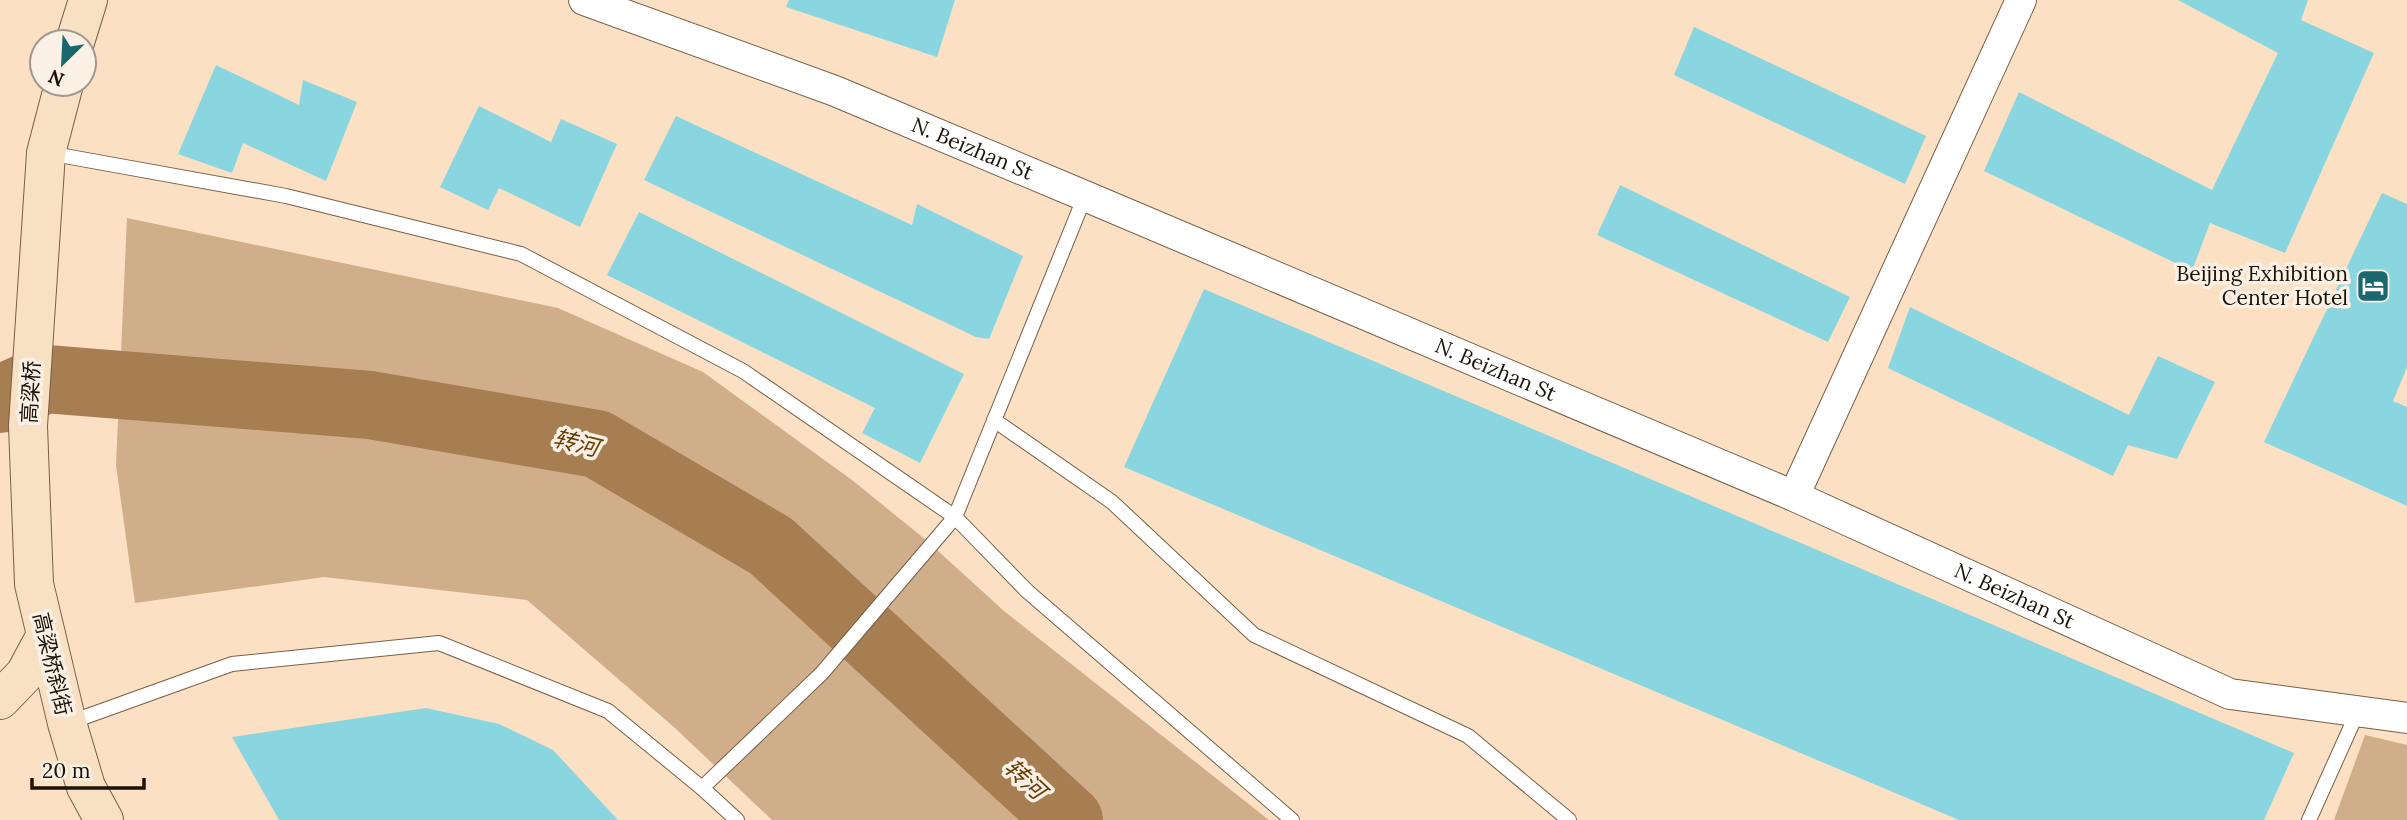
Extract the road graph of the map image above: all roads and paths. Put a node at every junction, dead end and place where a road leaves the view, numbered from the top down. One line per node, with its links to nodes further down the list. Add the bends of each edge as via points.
1 (88, 0): 4 (main road)
2 (584, 0): 7 (street, N. Beizhan St, via 835,91)
3 (2021, 0): 9 (street)
4 (79, 28)
5 (60, 98): 6 (main road)
6 (46, 153): 10 (lane, via 286,196 522,254 743,371); 11 (main road, 高梁桥, via 28,426)
7 (1084, 196): 8 (lane); 9 (street, N. Beizhan St)
8 (994, 420): 10 (lane); 21 (lane, via 1112,502 1254,635 1468,736)
9 (1794, 496): 14 (street, N. Beizhan St, via 2230,694)
10 (956, 517): 17 (lane, via 822,673); 20 (lane, via 1027,591)
11 (34, 584): 12 (main road, 高梁桥斜街)
12 (46, 635): 13 (main road, via 25,674); 16 (main road, 高梁桥斜街)
13 (0, 700)
14 (2358, 711): 15 (street, N. Beizhan St); 22 (lane)
15 (2407, 718)
16 (66, 723): 17 (lane, via 232,664 439,643 608,711); 18 (main road, 高梁桥斜街, via 86,788)
17 (702, 788): 19 (lane)
18 (104, 820)
19 (737, 820)
20 (1293, 820)
21 (1569, 820)
22 (2309, 820)

